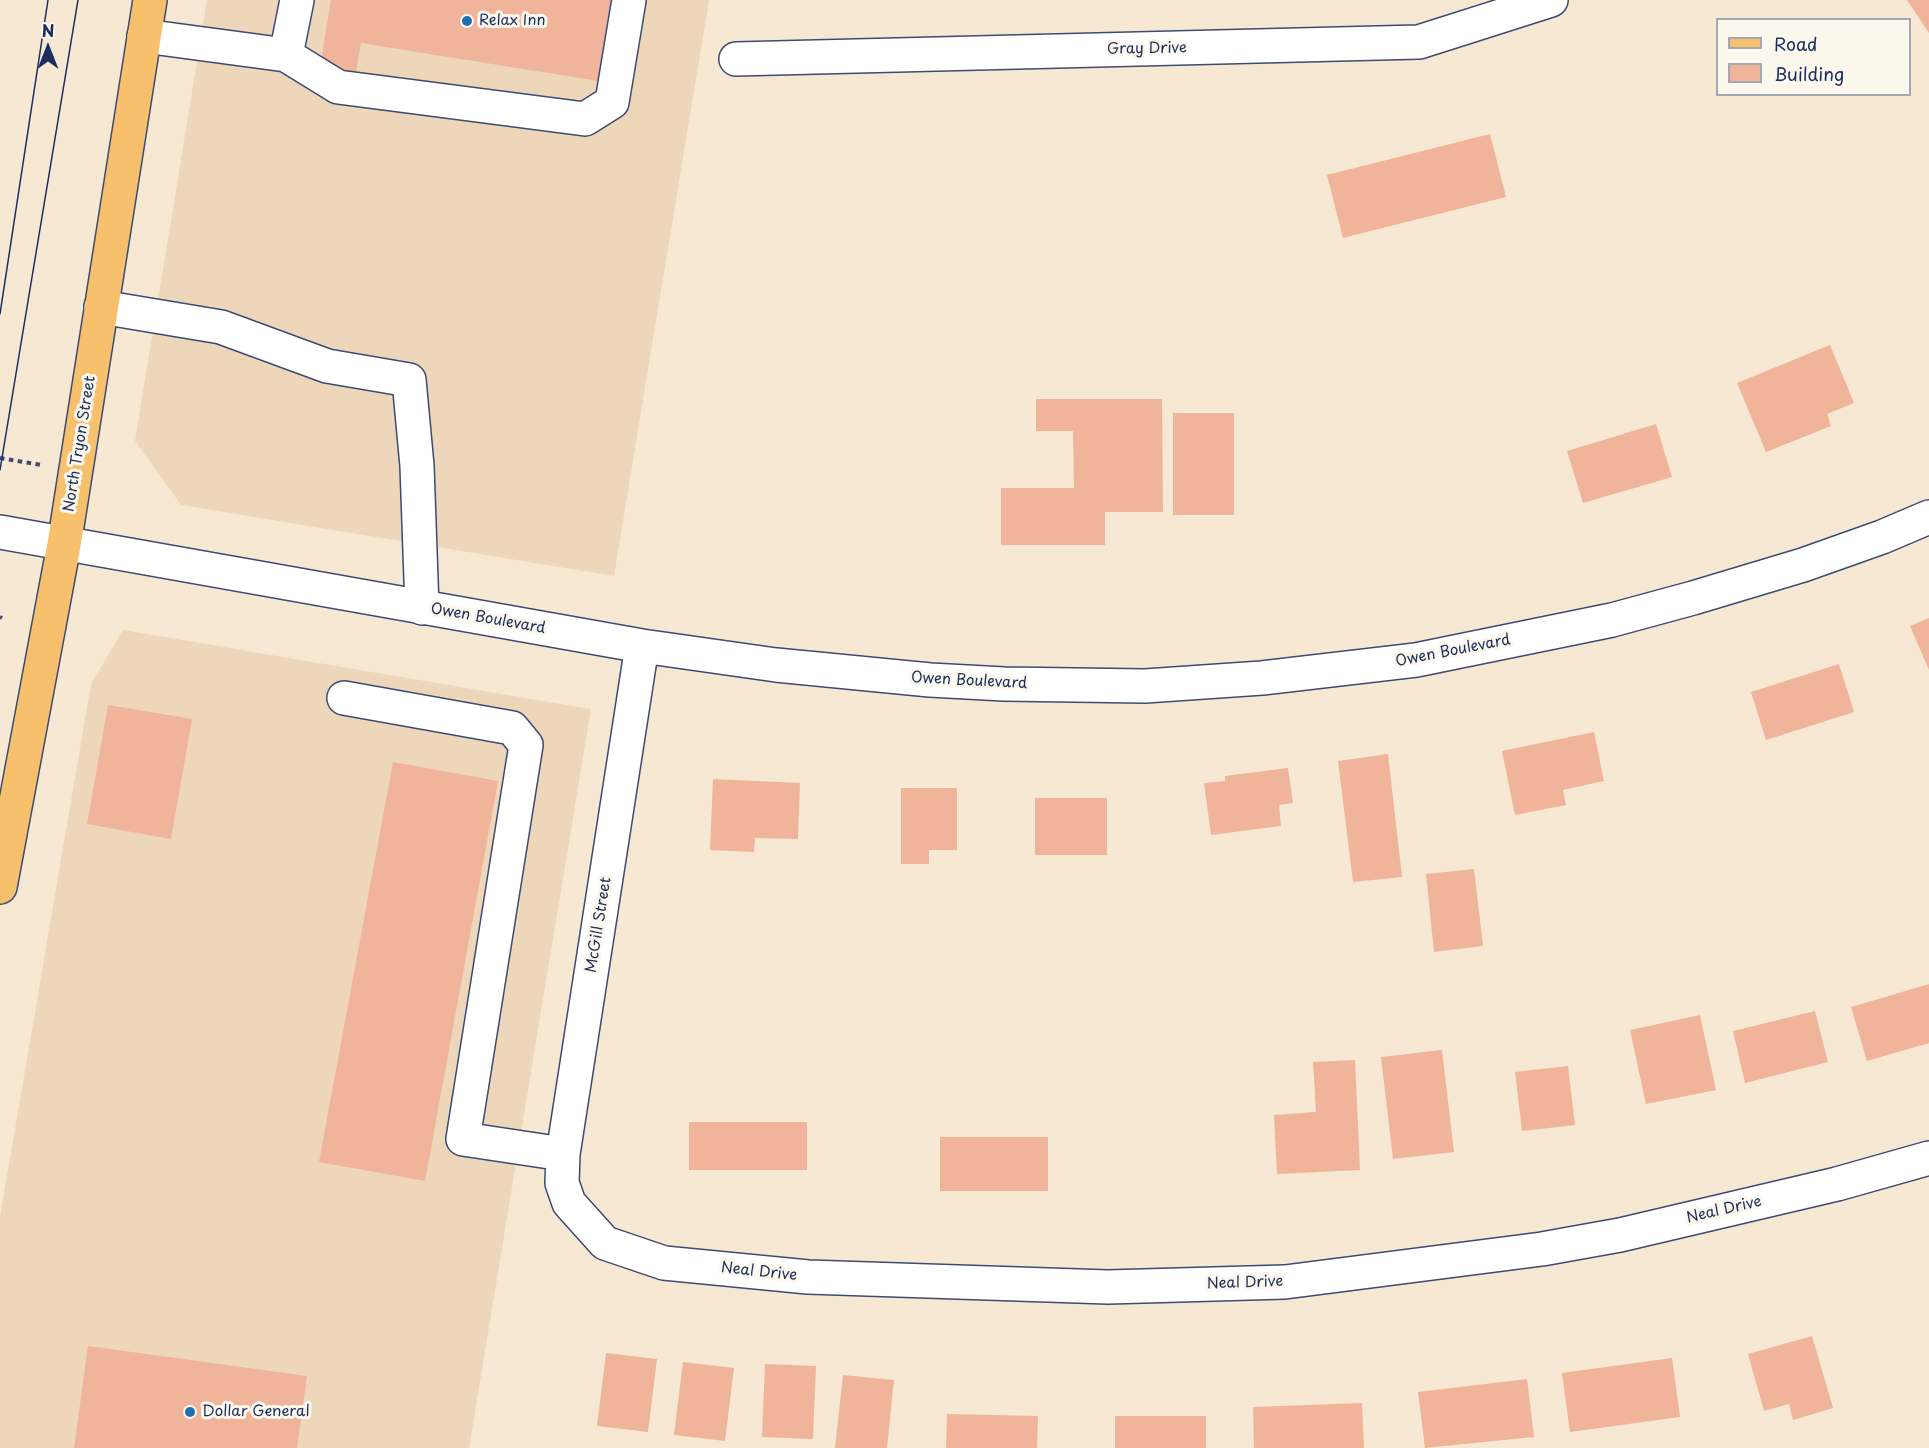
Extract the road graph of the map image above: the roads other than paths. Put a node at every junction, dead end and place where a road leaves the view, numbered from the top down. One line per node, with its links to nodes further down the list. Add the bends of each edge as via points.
1 (150, 0): 5 (main road, North Tryon Street)
2 (297, 0): 6 (street)
3 (629, 0): 6 (street, via 612,102 585,119 338,87)
4 (1551, 0): 7 (street, Gray Drive, via 1419,42)
5 (144, 36): 6 (street); 8 (main road, North Tryon Street)
6 (286, 55)
7 (736, 59)
8 (102, 307): 11 (main road, North Tryon Street); 12 (street, via 221,327 327,366 409,380 417,466)
9 (1929, 517): 13 (street, Owen Boulevard, via 1803,565 1612,620 1416,660 1262,678 1145,686 1004,684 776,665)
10 (0, 532): 11 (street, Owen Boulevard)
11 (64, 544): 12 (street, Owen Boulevard); 15 (main road, North Tryon Street)
12 (422, 608): 13 (street, Owen Boulevard)
13 (642, 646): 16 (street, McGill Street)
14 (344, 698): 16 (street, via 512,728 526,745 463,1139)
15 (0, 887)
16 (563, 1154): 18 (street, McGill Street, via 562,1183)
17 (1929, 1158): 18 (street, Neal Drive, via 1620,1235 1463,1261 1285,1282 1108,1287 978,1284 808,1277 663,1263 605,1243)
18 (569, 1203)

